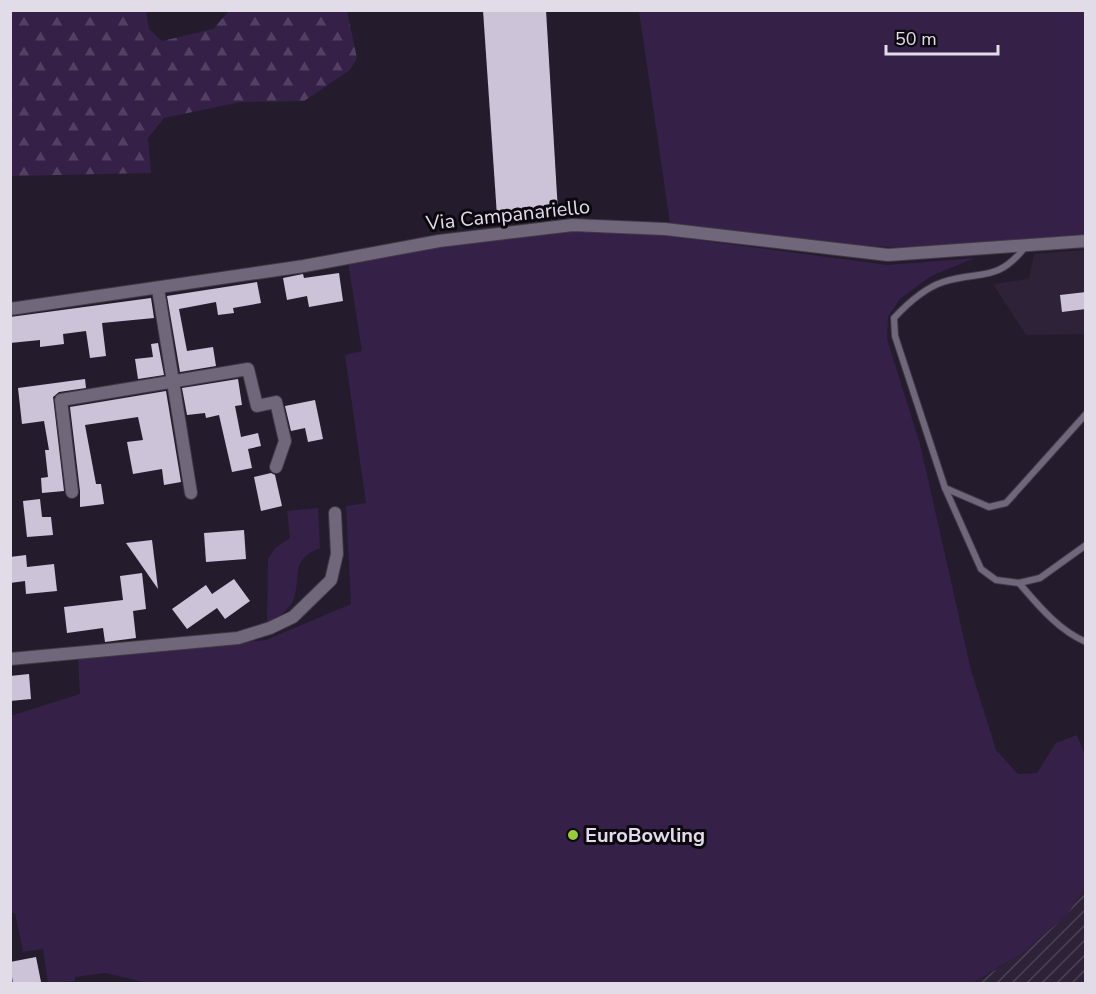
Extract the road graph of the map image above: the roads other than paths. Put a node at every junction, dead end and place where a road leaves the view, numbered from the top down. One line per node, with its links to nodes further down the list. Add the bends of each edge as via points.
1 (1086, 241): 2 (street, Via Campanariello)
2 (1027, 246): 3 (street, Via Campanariello, via 888,255 675,230 573,225 439,241); 8 (lane, via 1014,262 994,274 942,283 907,303 894,318 896,336)
3 (158, 289): 4 (street, Via Campanariello); 5 (street)
4 (10, 309)
5 (174, 382): 7 (street, via 248,369 257,406 276,402 285,441); 9 (street, via 61,400); 10 (street)
6 (1086, 414): 8 (lane, via 1006,503 990,507)
7 (276, 467)
8 (945, 488): 13 (lane, via 981,569 996,580)
9 (72, 492)
10 (191, 493)
11 (335, 513): 15 (street, via 337,554 331,580 293,617 270,628 238,638)
12 (1086, 545): 13 (lane, via 1040,578)
13 (1019, 583): 14 (lane, via 1043,611)
14 (1086, 642)
15 (10, 659)

